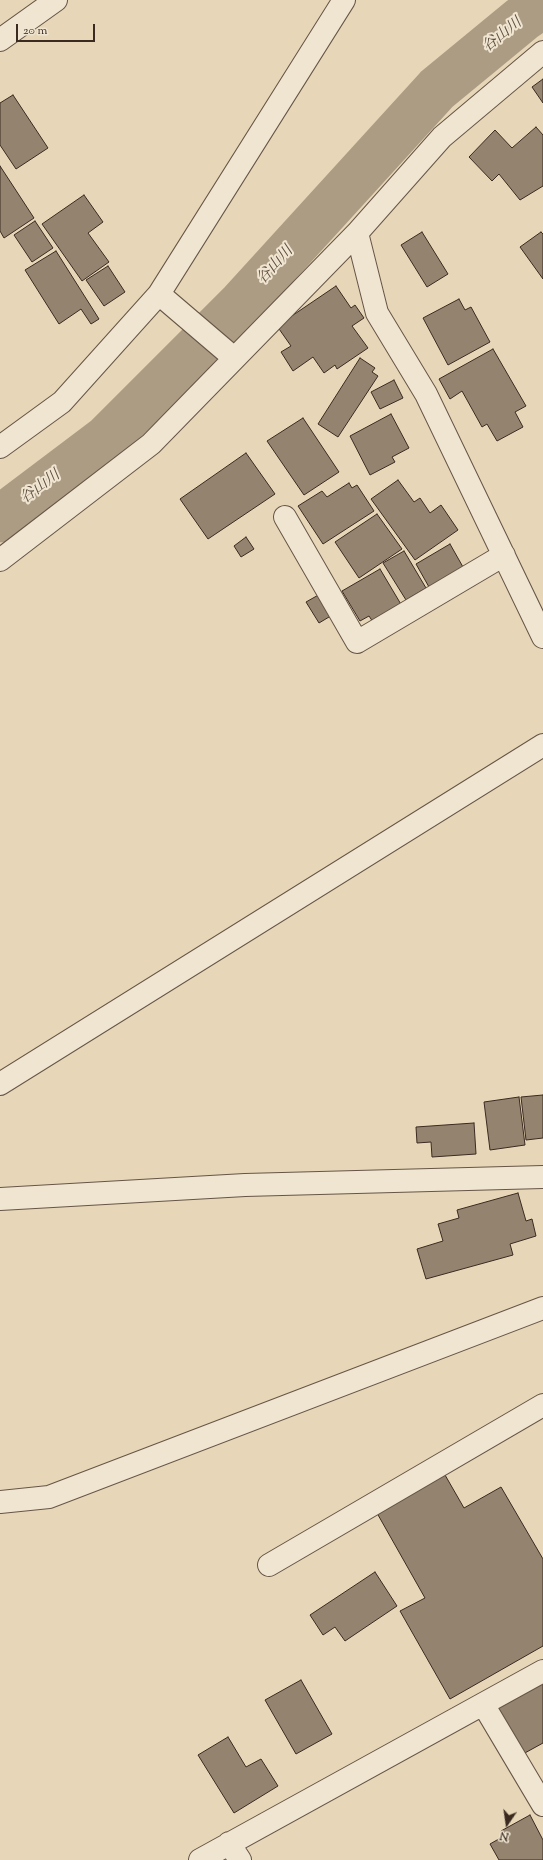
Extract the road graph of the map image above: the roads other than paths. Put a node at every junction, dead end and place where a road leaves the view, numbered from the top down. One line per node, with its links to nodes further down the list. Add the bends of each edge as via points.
1 (56, 0): 3 (street)
2 (344, 0): 6 (street)
3 (0, 40)
4 (543, 52): 5 (street, via 442,137)
5 (357, 232): 7 (street); 10 (street, via 377,313 426,394)
6 (160, 294): 7 (street); 8 (street, via 62,402)
7 (234, 357): 11 (street, via 151,444)
8 (0, 447)
9 (285, 517): 10 (street, via 357,642)
10 (504, 556): 12 (street)
11 (0, 560)
12 (543, 637)
13 (543, 745): 14 (street)
14 (0, 1084)
15 (543, 1177): 16 (street, via 245,1185)
16 (0, 1199)
17 (543, 1308): 19 (street, via 49,1497)
18 (543, 1405): 20 (street)
19 (0, 1502)
20 (269, 1565)
21 (543, 1671): 22 (street)
22 (483, 1704): 23 (street); 24 (street)
23 (543, 1805)
24 (234, 1852): 25 (street)
25 (200, 1860)

